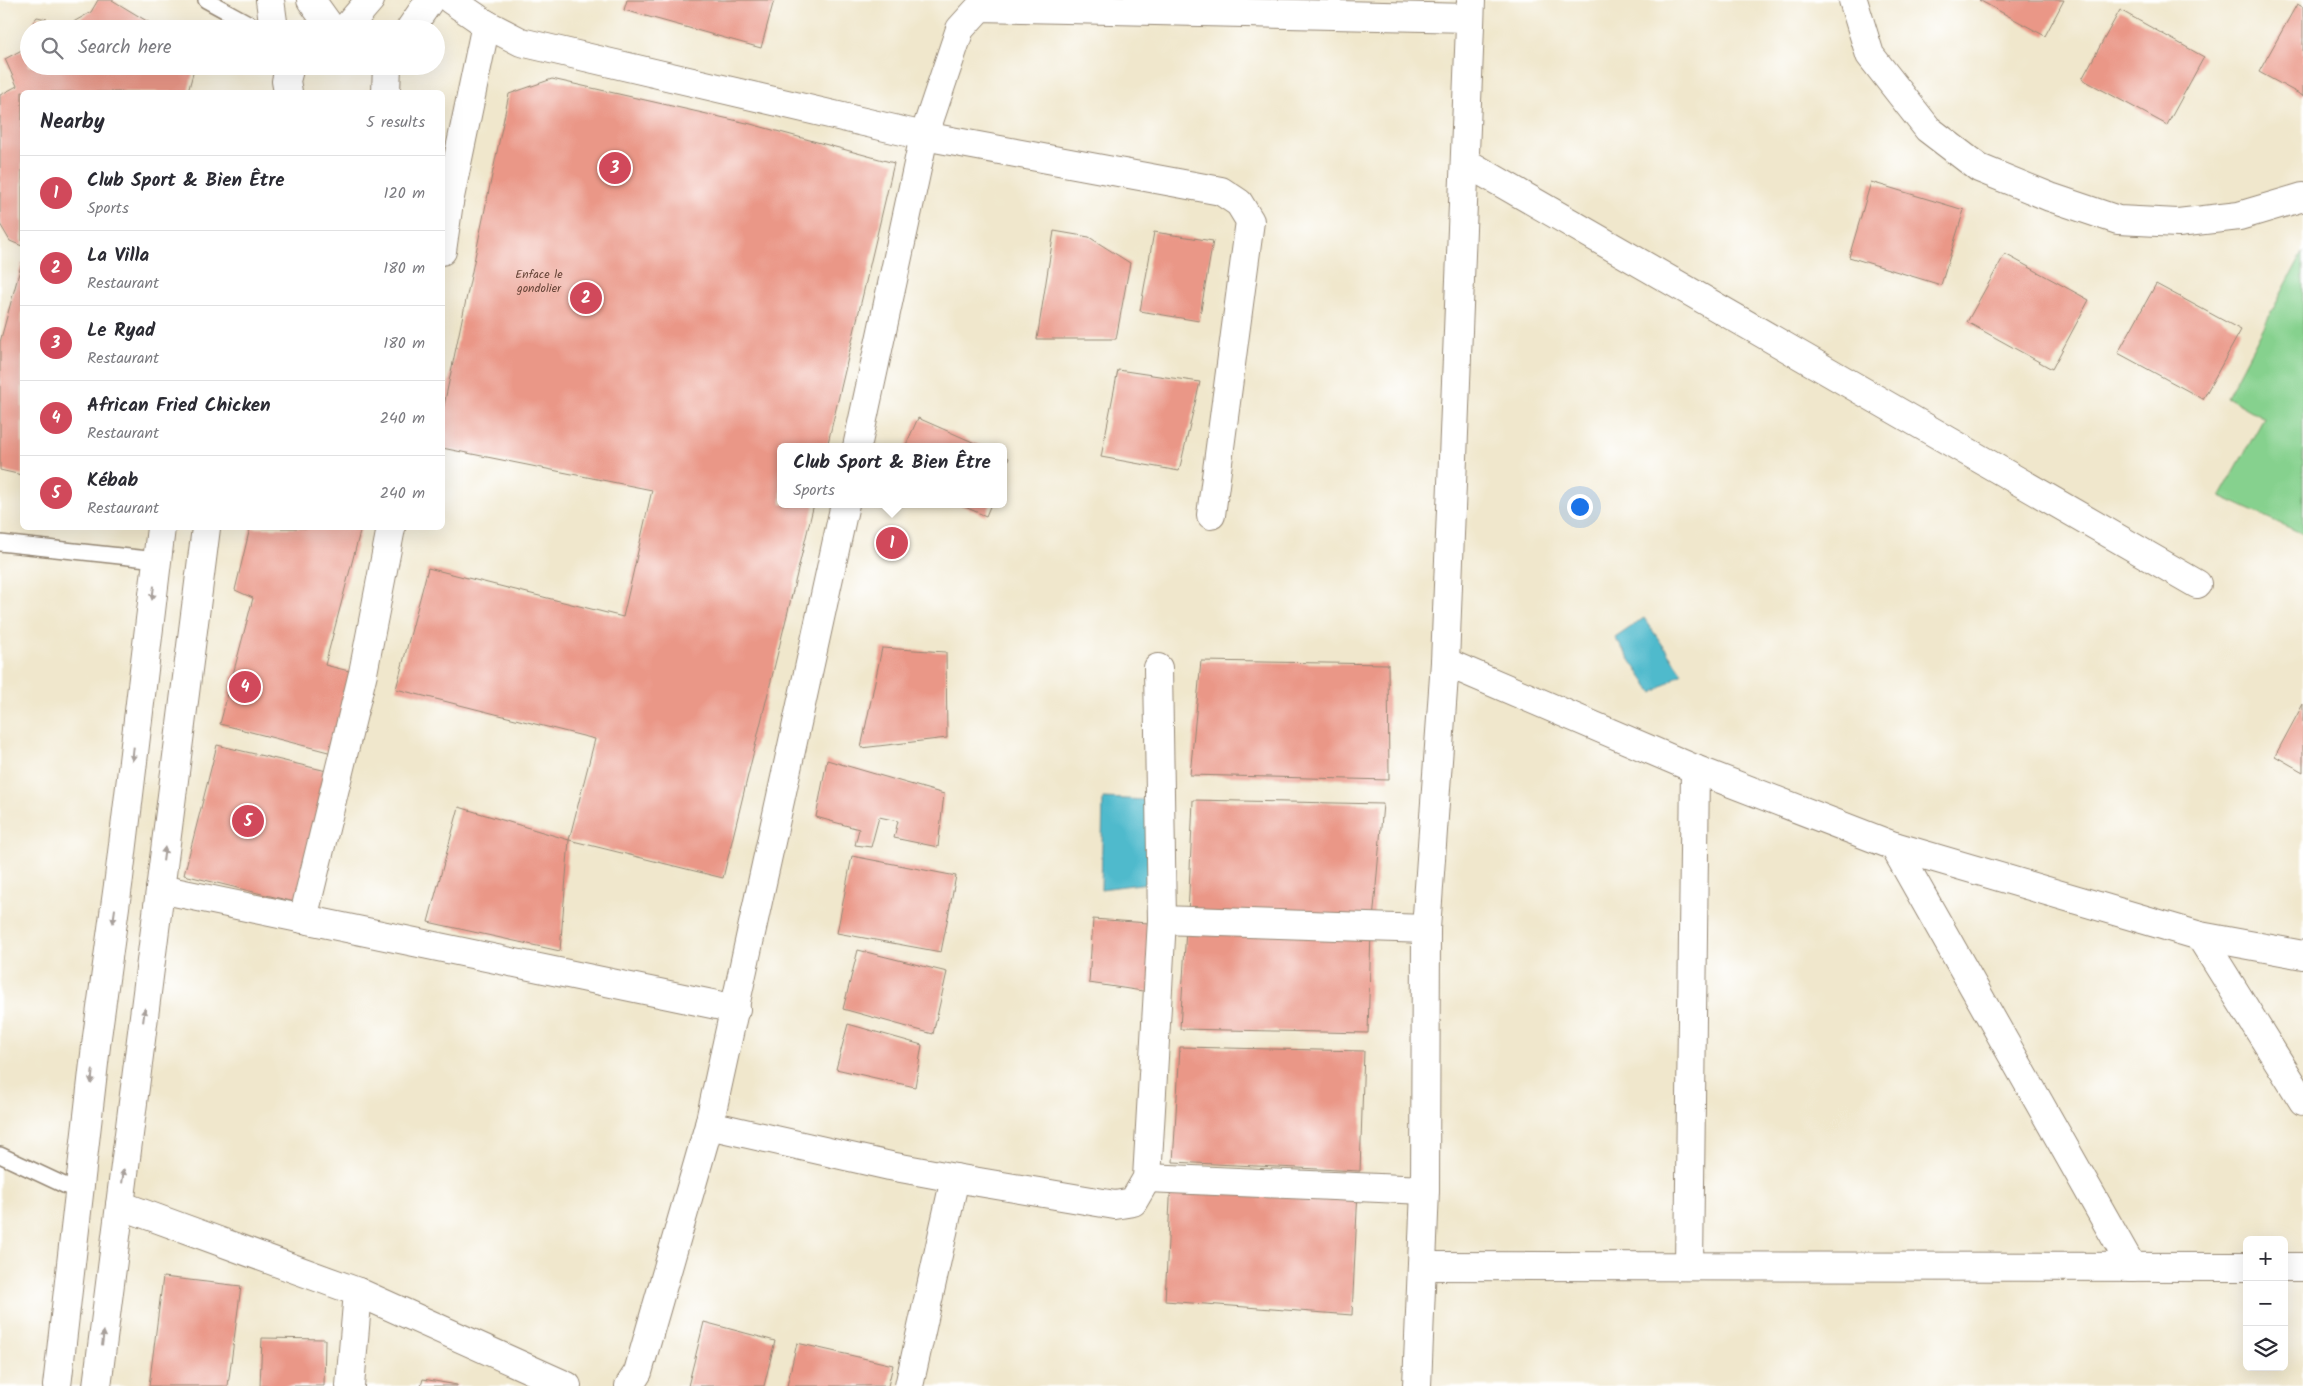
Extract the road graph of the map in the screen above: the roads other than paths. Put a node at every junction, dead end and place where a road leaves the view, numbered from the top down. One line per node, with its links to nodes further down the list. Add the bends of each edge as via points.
1 (206, 0): 9 (lane)
2 (270, 0): 10 (main road)
3 (311, 0): 11 (main road)
4 (370, 0): 12 (main road)
5 (430, 0): 13 (main road)
6 (450, 0): 14 (main road)
7 (1852, 0): 19 (main road, via 1870,55 1928,129 1979,168 2118,220 2178,223 2239,216)
8 (1470, 9): 17 (main road, via 980,7 960,28); 18 (main road)
9 (242, 20)
10 (273, 20)
11 (325, 20)
12 (353, 20)
13 (416, 20)
14 (486, 24): 17 (main road, via 521,42); 20 (main road)
15 (387, 75): 16 (main road)
16 (386, 90)
17 (924, 136): 21 (main road); 23 (main road, via 1221,191 1239,203 1250,221)
18 (1465, 162): 29 (main road); 30 (main road)
19 (2303, 198)
20 (446, 202)
21 (858, 443)
22 (844, 508): 40 (main road)
23 (1211, 515)
24 (162, 530): 28 (main road)
25 (206, 530): 34 (main road, one-way to 25)
26 (391, 530): 35 (main road, via 363,673)
27 (0, 543): 28 (lane)
28 (157, 560): 47 (main road, one-way to 47)
29 (2197, 584)
30 (1445, 662): 32 (main road); 37 (main road)
31 (1158, 668): 36 (main road)
32 (1695, 769): 33 (main road); 50 (main road)
33 (1894, 846): 38 (main road); 51 (main road)
34 (160, 889): 35 (main road); 48 (main road, one-way to 34)
35 (303, 919): 40 (main road)
36 (1162, 920): 37 (main road); 45 (main road)
37 (1426, 929): 46 (main road)
38 (2200, 936): 39 (main road); 41 (main road)
39 (2303, 955)
40 (736, 1009): 42 (main road)
41 (2303, 1101)
42 (709, 1126): 44 (main road); 60 (main road, via 638,1372)
43 (0, 1155): 47 (lane)
44 (955, 1178): 45 (main road, via 1115,1205 1133,1202); 61 (main road)
45 (1147, 1178): 46 (main road)
46 (1425, 1190): 49 (main road)
47 (79, 1192): 56 (main road)
48 (120, 1205): 55 (main road); 57 (main road, one-way to 48)
49 (1422, 1266): 50 (main road); 62 (main road)
50 (1689, 1266): 51 (main road)
51 (2132, 1267): 52 (main road)
52 (2243, 1267)
53 (2288, 1267): 54 (main road)
54 (2303, 1267)
55 (358, 1292): 58 (main road); 59 (main road)
56 (56, 1386)
57 (97, 1386)
58 (350, 1386)
59 (567, 1386)
60 (629, 1386)
61 (909, 1386)
62 (1417, 1386)

